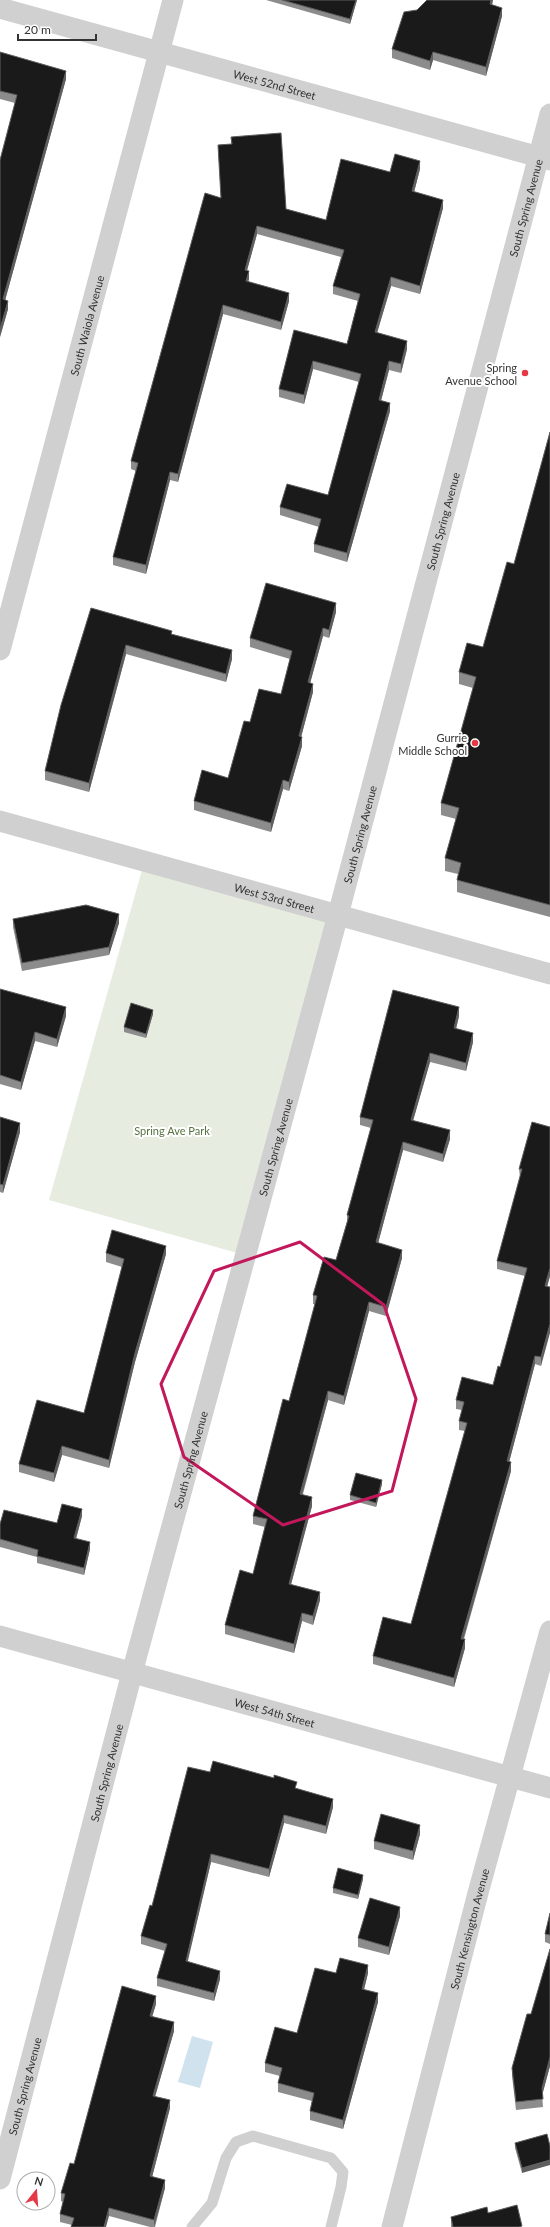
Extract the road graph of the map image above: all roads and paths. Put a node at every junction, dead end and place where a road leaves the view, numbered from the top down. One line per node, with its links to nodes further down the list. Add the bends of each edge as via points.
1 (173, 0): 3 (street, South Waiola Avenue)
2 (0, 8): 3 (street, West 52nd Street)
3 (159, 52): 5 (street, West 52nd Street); 6 (street, South Waiola Avenue)
4 (550, 114): 5 (street, South Spring Avenue)
5 (544, 158): 8 (street, South Spring Avenue)
6 (0, 650)
7 (0, 821): 8 (street, West 53rd Street)
8 (338, 915): 9 (street, West 53rd Street); 12 (street, South Spring Avenue)
9 (550, 974)
10 (550, 1631): 13 (street, South Kensington Avenue)
11 (0, 1636): 12 (street, West 54th Street)
12 (132, 1673): 13 (street, West 54th Street); 15 (street, South Spring Avenue)
13 (510, 1777): 14 (street, West 54th Street); 18 (street, South Kensington Avenue)
14 (550, 1788)
15 (0, 2179)
16 (192, 2227): 17 (lane, via 212,2203 226,2158 236,2142 253,2136 331,2158 343,2172)
17 (331, 2227)
18 (392, 2227)

